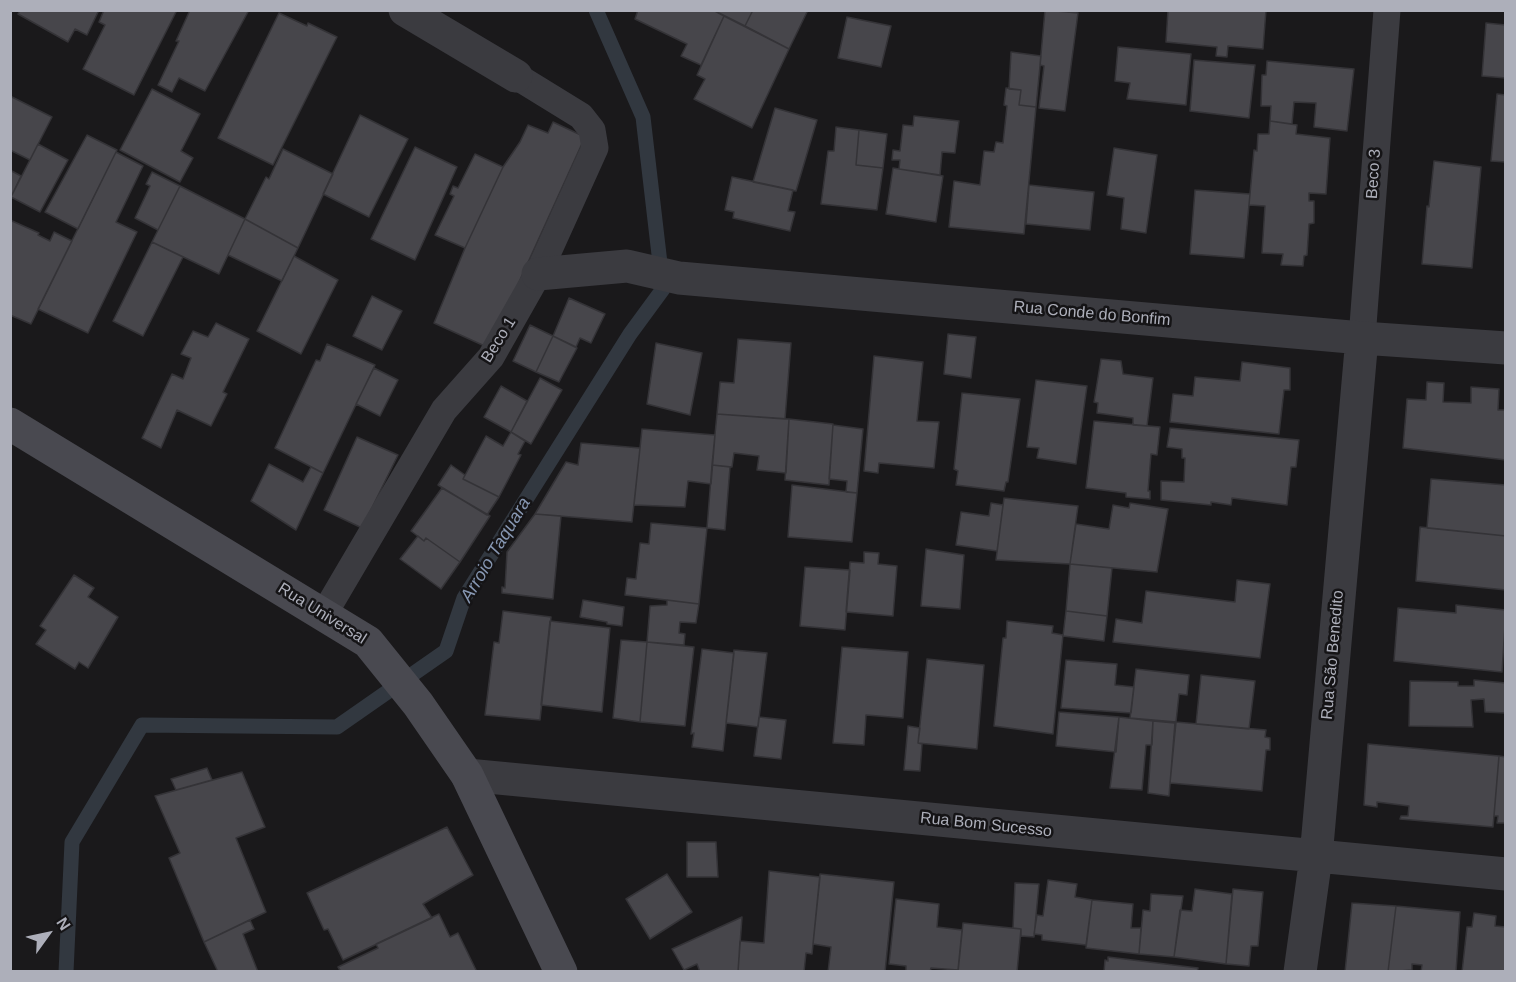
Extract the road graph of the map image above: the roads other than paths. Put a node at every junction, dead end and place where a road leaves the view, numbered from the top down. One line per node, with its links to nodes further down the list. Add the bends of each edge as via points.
1 (405, 10): 3 (street)
2 (1387, 10): 5 (lane, Beco 3)
3 (516, 76): 4 (lane, Beco 1, via 581,116 592,130 595,148)
4 (538, 274): 5 (street, Rua Conde do Bonfim, via 627,266 679,278); 8 (lane, Beco 1, via 491,357 444,410)
5 (1362, 338): 6 (street, Rua Conde do Bonfim); 10 (street, Rua São Benedito)
6 (1506, 348)
7 (10, 424): 8 (street, Rua Universal)
8 (324, 614): 9 (street, Rua Universal, via 368,642 418,704)
9 (467, 775): 10 (street, Rua Bom Sucesso); 12 (street, Rua Universal)
10 (1316, 856): 11 (street, Rua Bom Sucesso); 13 (street, Rua São Benedito)
11 (1506, 874)
12 (561, 972)
13 (1300, 972)

